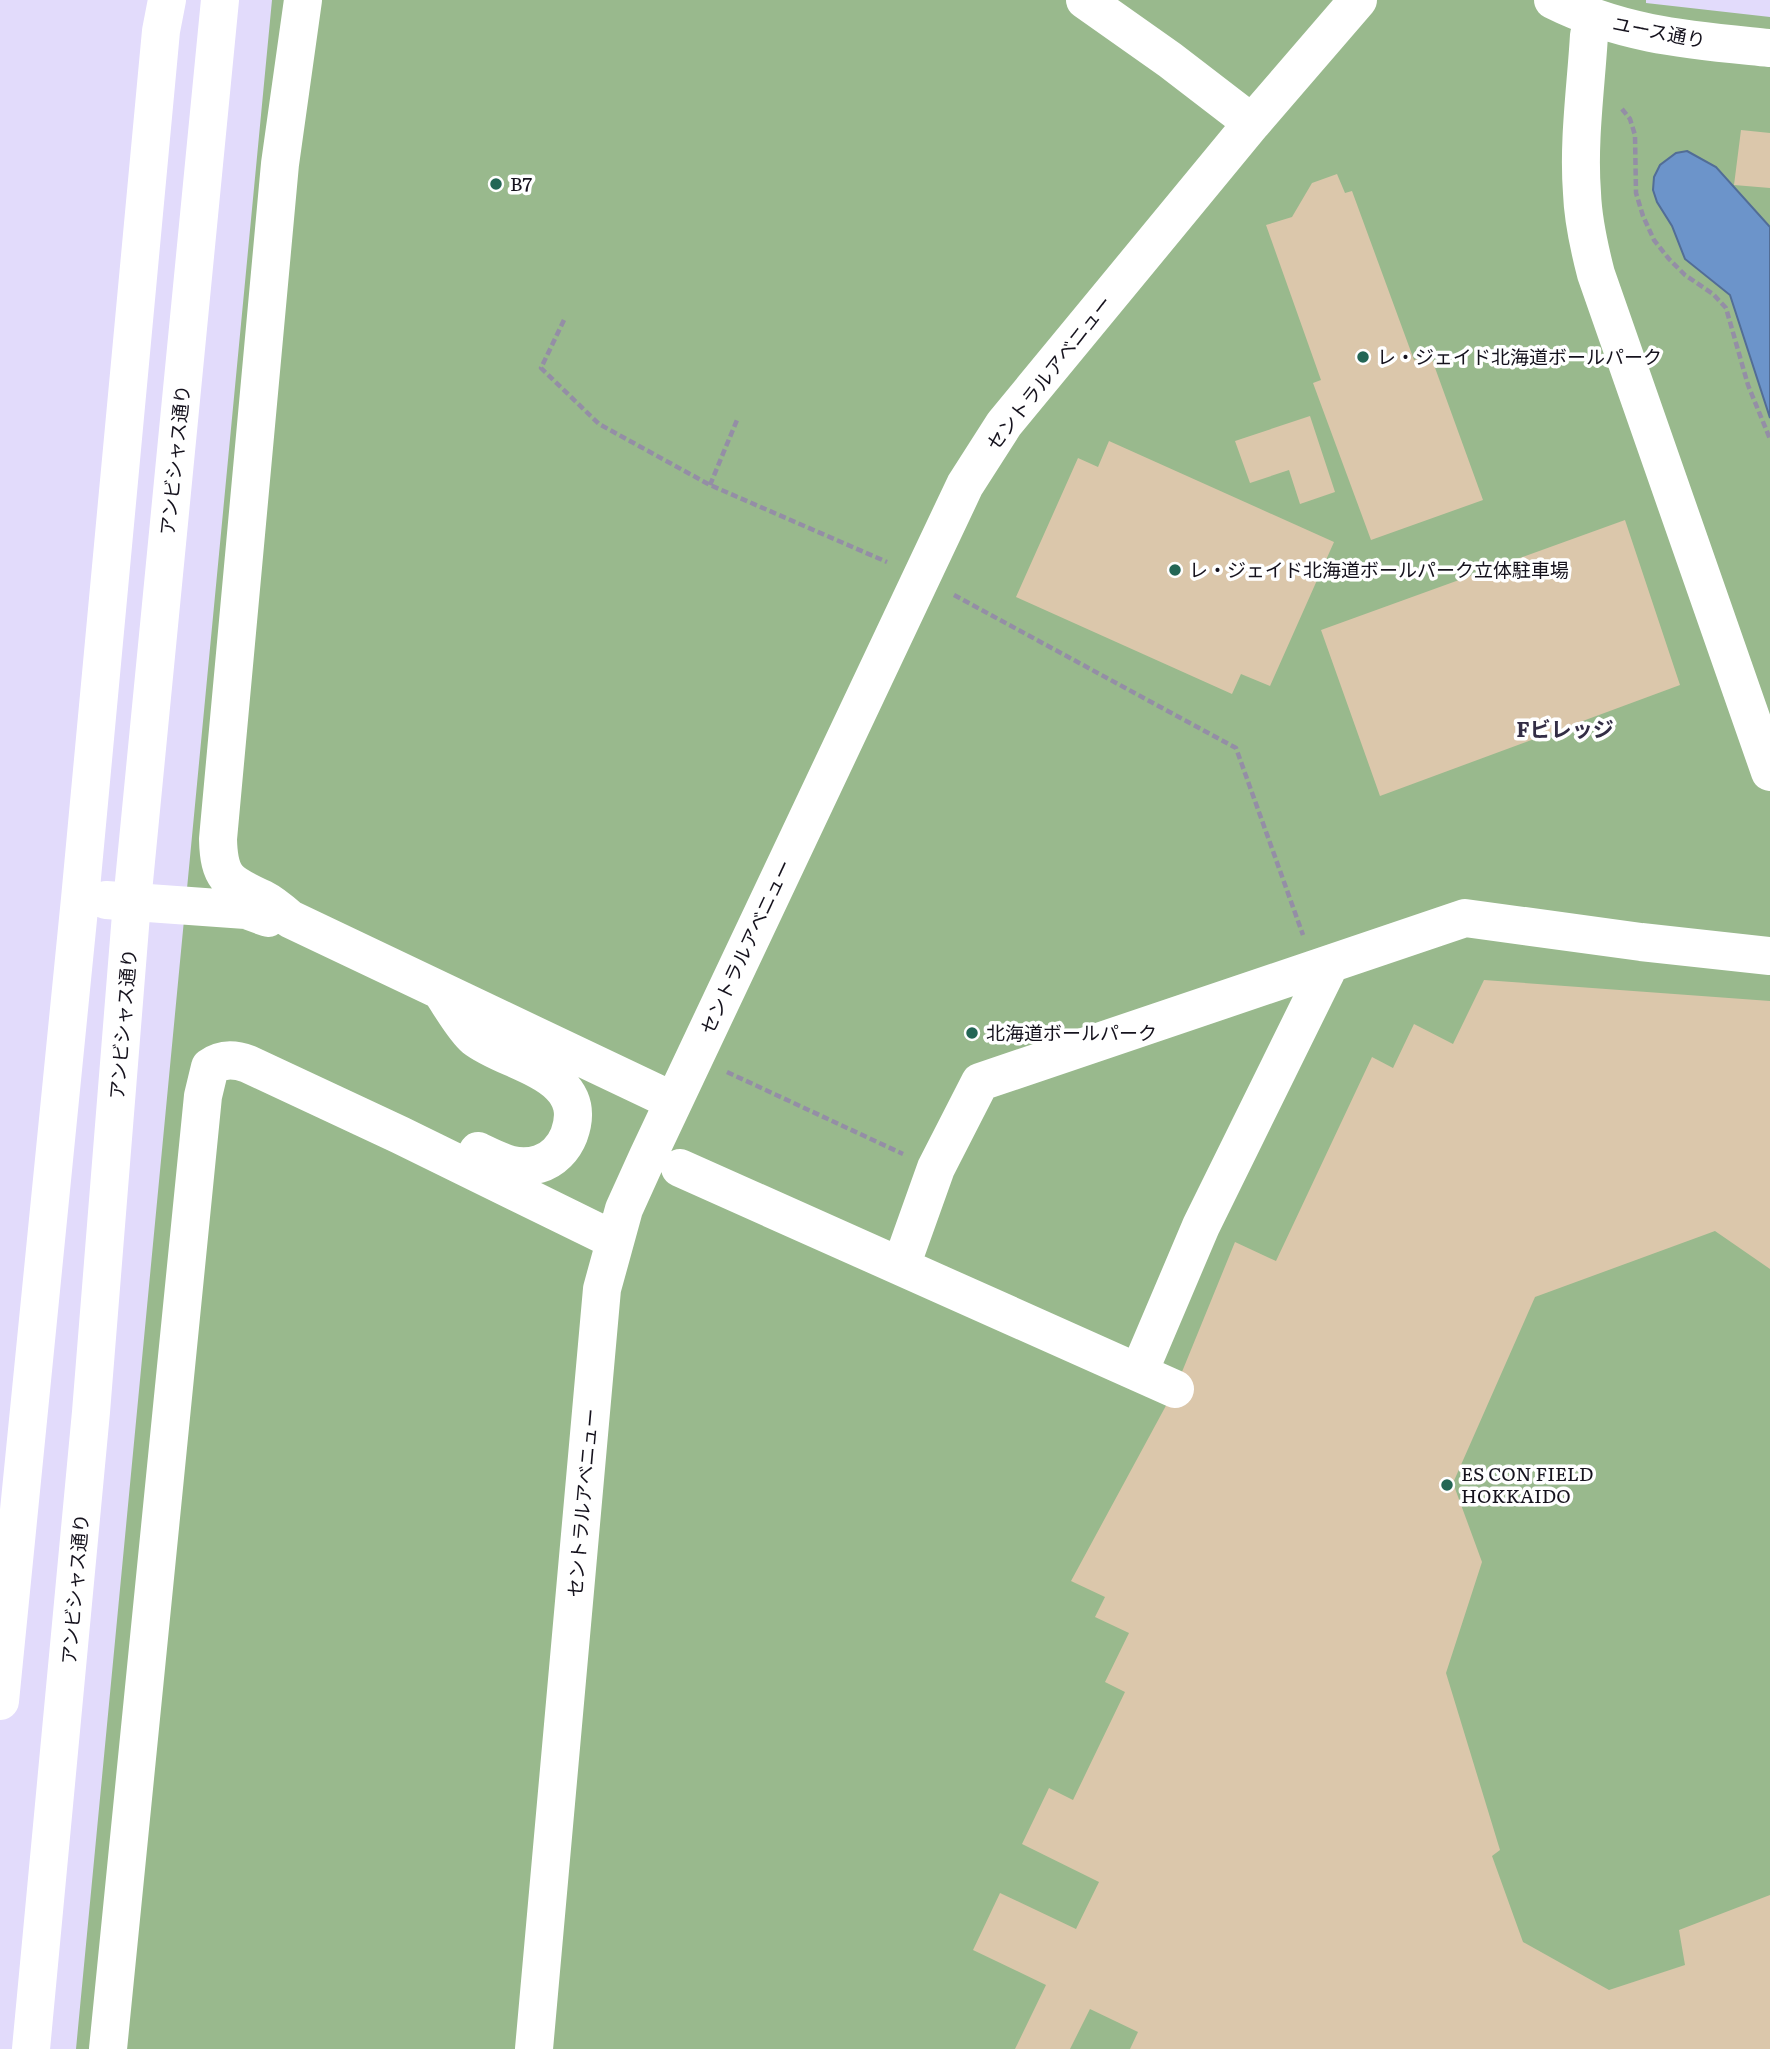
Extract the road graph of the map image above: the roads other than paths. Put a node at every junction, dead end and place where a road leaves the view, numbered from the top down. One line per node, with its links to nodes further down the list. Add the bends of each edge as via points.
1 (167, 0): 11 (street)
2 (220, 0): 12 (street, アンビシャス通り)
3 (303, 0): 13 (street, via 280,164 218,839 225,877 234,887 267,901)
4 (1086, 0): 9 (street)
5 (1358, 0): 9 (street, セントラルアベニュー)
6 (1553, 0): 8 (street, ユース通り, via 1631,30)
7 (1589, 35): 10 (street, via 1581,192 1596,274)
8 (1770, 48)
9 (1252, 123): 17 (street, セントラルアベニュー, via 1003,424 965,485)
10 (1770, 772)
11 (80, 899): 12 (street); 24 (street)
12 (132, 902): 13 (street, via 246,910 271,919); 25 (street, アンビシャス通り, via 91,1412)
13 (290, 919): 16 (street)
14 (1770, 956): 15 (street, via 1465,918)
15 (1323, 967): 21 (street, via 980,1083 936,1168); 22 (street, via 1201,1226)
16 (439, 989): 17 (street); 18 (street, via 474,1037 556,1080 571,1107 568,1138 545,1162 528,1167 511,1166 432,1131)
17 (673, 1101): 20 (street, セントラルアベニュー)
18 (400, 1135): 20 (street); 26 (street, via 238,1060 218,1061 210,1067 203,1096)
19 (680, 1168): 21 (street)
20 (614, 1240): 27 (street, セントラルアベニュー, via 602,1289)
21 (901, 1266): 22 (street)
22 (1139, 1372): 23 (street)
23 (1175, 1389)
24 (0, 1702)
25 (31, 2049)
26 (108, 2049)
27 (534, 2049)

